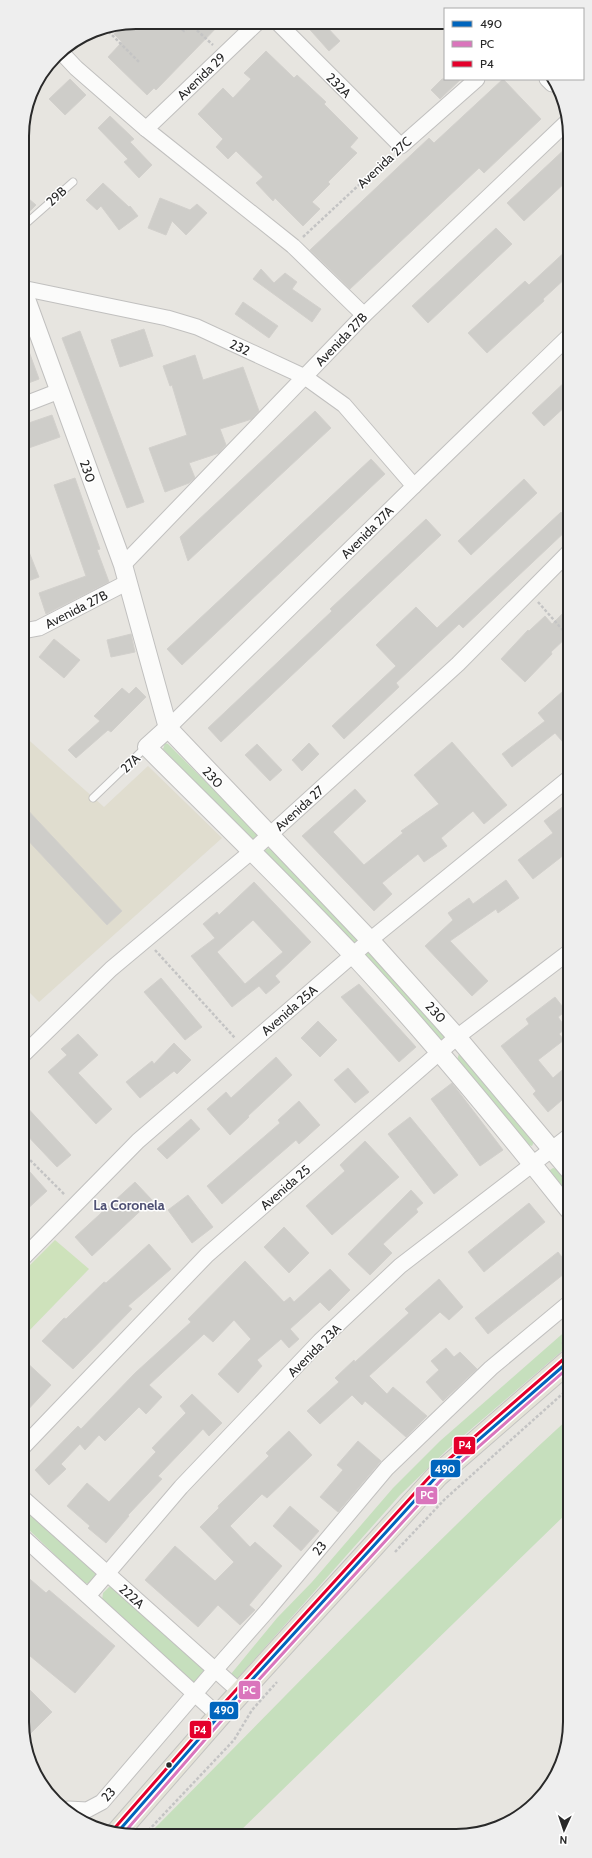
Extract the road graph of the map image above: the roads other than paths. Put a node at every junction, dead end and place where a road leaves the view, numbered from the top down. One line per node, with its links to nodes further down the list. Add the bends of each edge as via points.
1 (251, 29): 6 (street, Avenida 29)
2 (284, 29): 7 (street, 232A)
3 (65, 56): 6 (street)
4 (476, 80): 7 (street, Avenida 27C)
5 (562, 126): 12 (street, Avenida 27B)
6 (146, 129): 12 (street, via 293,246)
7 (401, 146)
8 (73, 182): 9 (lane, 29B)
9 (29, 221)
10 (29, 289): 14 (street, 232, via 175,320 197,327)
11 (29, 307): 15 (street, 230)
12 (364, 315): 14 (street, Avenida 27B)
13 (563, 342): 17 (street, Avenida 27A)
14 (305, 377): 17 (street, 232, via 344,405); 19 (street, Avenida 27B)
15 (59, 391): 16 (street); 19 (street, 230)
16 (29, 402)
17 (414, 486): 21 (street, Avenida 27A)
18 (563, 558): 25 (street, Avenida 27, via 458,664)
19 (125, 574): 20 (street, Avenida 27B, via 39,628); 21 (street, 230)
20 (29, 630)
21 (168, 728): 22 (street, 27A); 25 (street, 230)
22 (147, 747): 24 (lane, 27A); 26 (street, 230)
23 (563, 783): 27 (street, Avenida 25A)
24 (93, 798)
25 (269, 835): 26 (street, Avenida 27); 27 (street, 230)
26 (252, 851): 28 (street, 230); 31 (street, Avenida 27, via 111,969)
27 (370, 940): 28 (street, Avenida 25A); 30 (street, 230)
28 (353, 955): 32 (street, 230); 38 (street, Avenida 25A, via 138,1141)
29 (563, 956): 30 (street, Avenida 25)
30 (457, 1036): 32 (street, Avenida 25); 34 (street, 230)
31 (29, 1049)
32 (439, 1052): 36 (street, 230); 41 (street, Avenida 25, via 207,1255)
33 (563, 1140): 34 (street, Avenida 23A)
34 (552, 1148): 35 (street, 230); 36 (street, Avenida 23A)
35 (563, 1162)
36 (532, 1164): 37 (street, 230); 44 (street, Avenida 23A, via 400,1266 320,1341 181,1487)
37 (563, 1203)
38 (29, 1252)
39 (563, 1308): 46 (street, 23, via 491,1368 387,1468)
40 (563, 1366): 47 (main road, via 437,1476)
41 (29, 1441)
42 (29, 1503): 44 (street, 222A)
43 (29, 1543): 45 (street)
44 (107, 1573): 45 (street, Avenida 23A); 46 (street, 222A)
45 (88, 1596): 48 (street)
46 (215, 1670): 47 (street, 222A); 48 (street, 23)
47 (240, 1692): 49 (main road)
48 (194, 1694): 49 (street); 50 (street, 23, via 102,1802 87,1810)
49 (219, 1716): 51 (main road)
50 (74, 1809)
51 (123, 1828)

